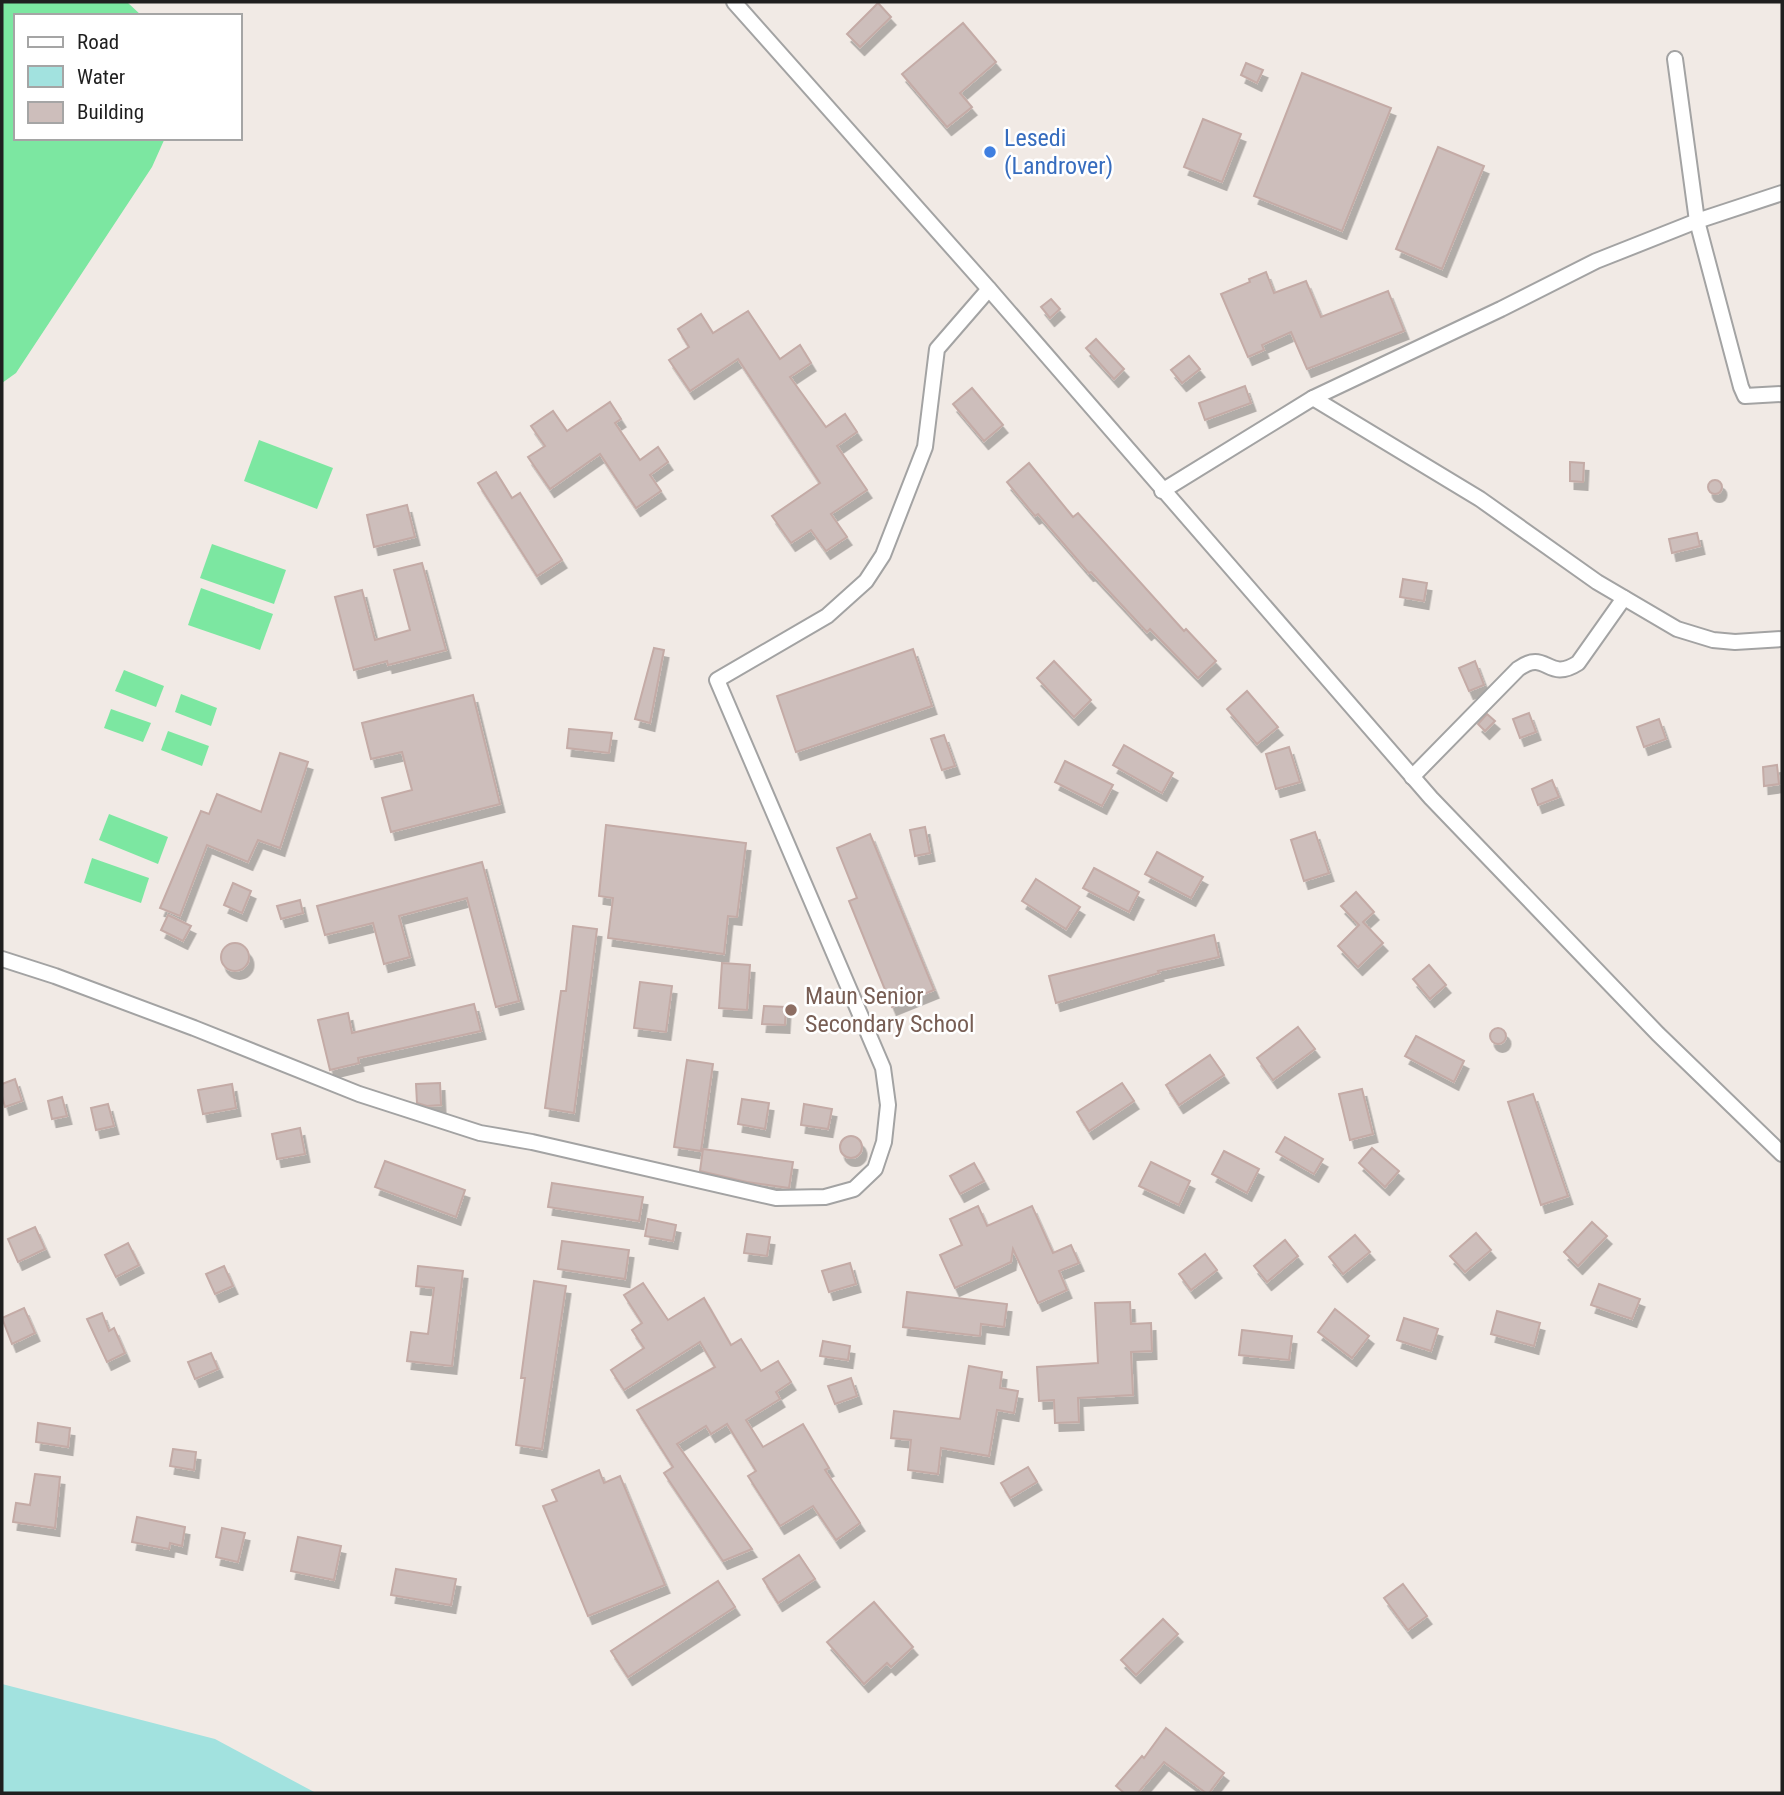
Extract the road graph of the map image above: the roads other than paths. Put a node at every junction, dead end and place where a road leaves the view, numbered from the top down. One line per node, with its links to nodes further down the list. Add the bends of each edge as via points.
1 (734, 2): 5 (street)
2 (1675, 60): 4 (street)
3 (1782, 193): 4 (street)
4 (1697, 221): 6 (street, via 1745,396); 7 (street, via 1596,261)
5 (989, 289): 8 (street); 12 (street, via 937,349 925,447 883,555 866,581 827,616 717,680 883,1068 888,1105 884,1142 875,1169 854,1189 825,1197 776,1198 480,1133 359,1094 181,1023)
6 (1782, 394)
7 (1313, 398): 8 (street); 9 (street, via 1480,499)
8 (1162, 491): 11 (street)
9 (1624, 598): 10 (street, via 1677,629 1713,640); 11 (street, via 1578,663 1558,671 1540,661 1529,661)
10 (1782, 639)
11 (1412, 777): 13 (street, via 1658,1034)
12 (2, 960)
13 (1782, 1154)

